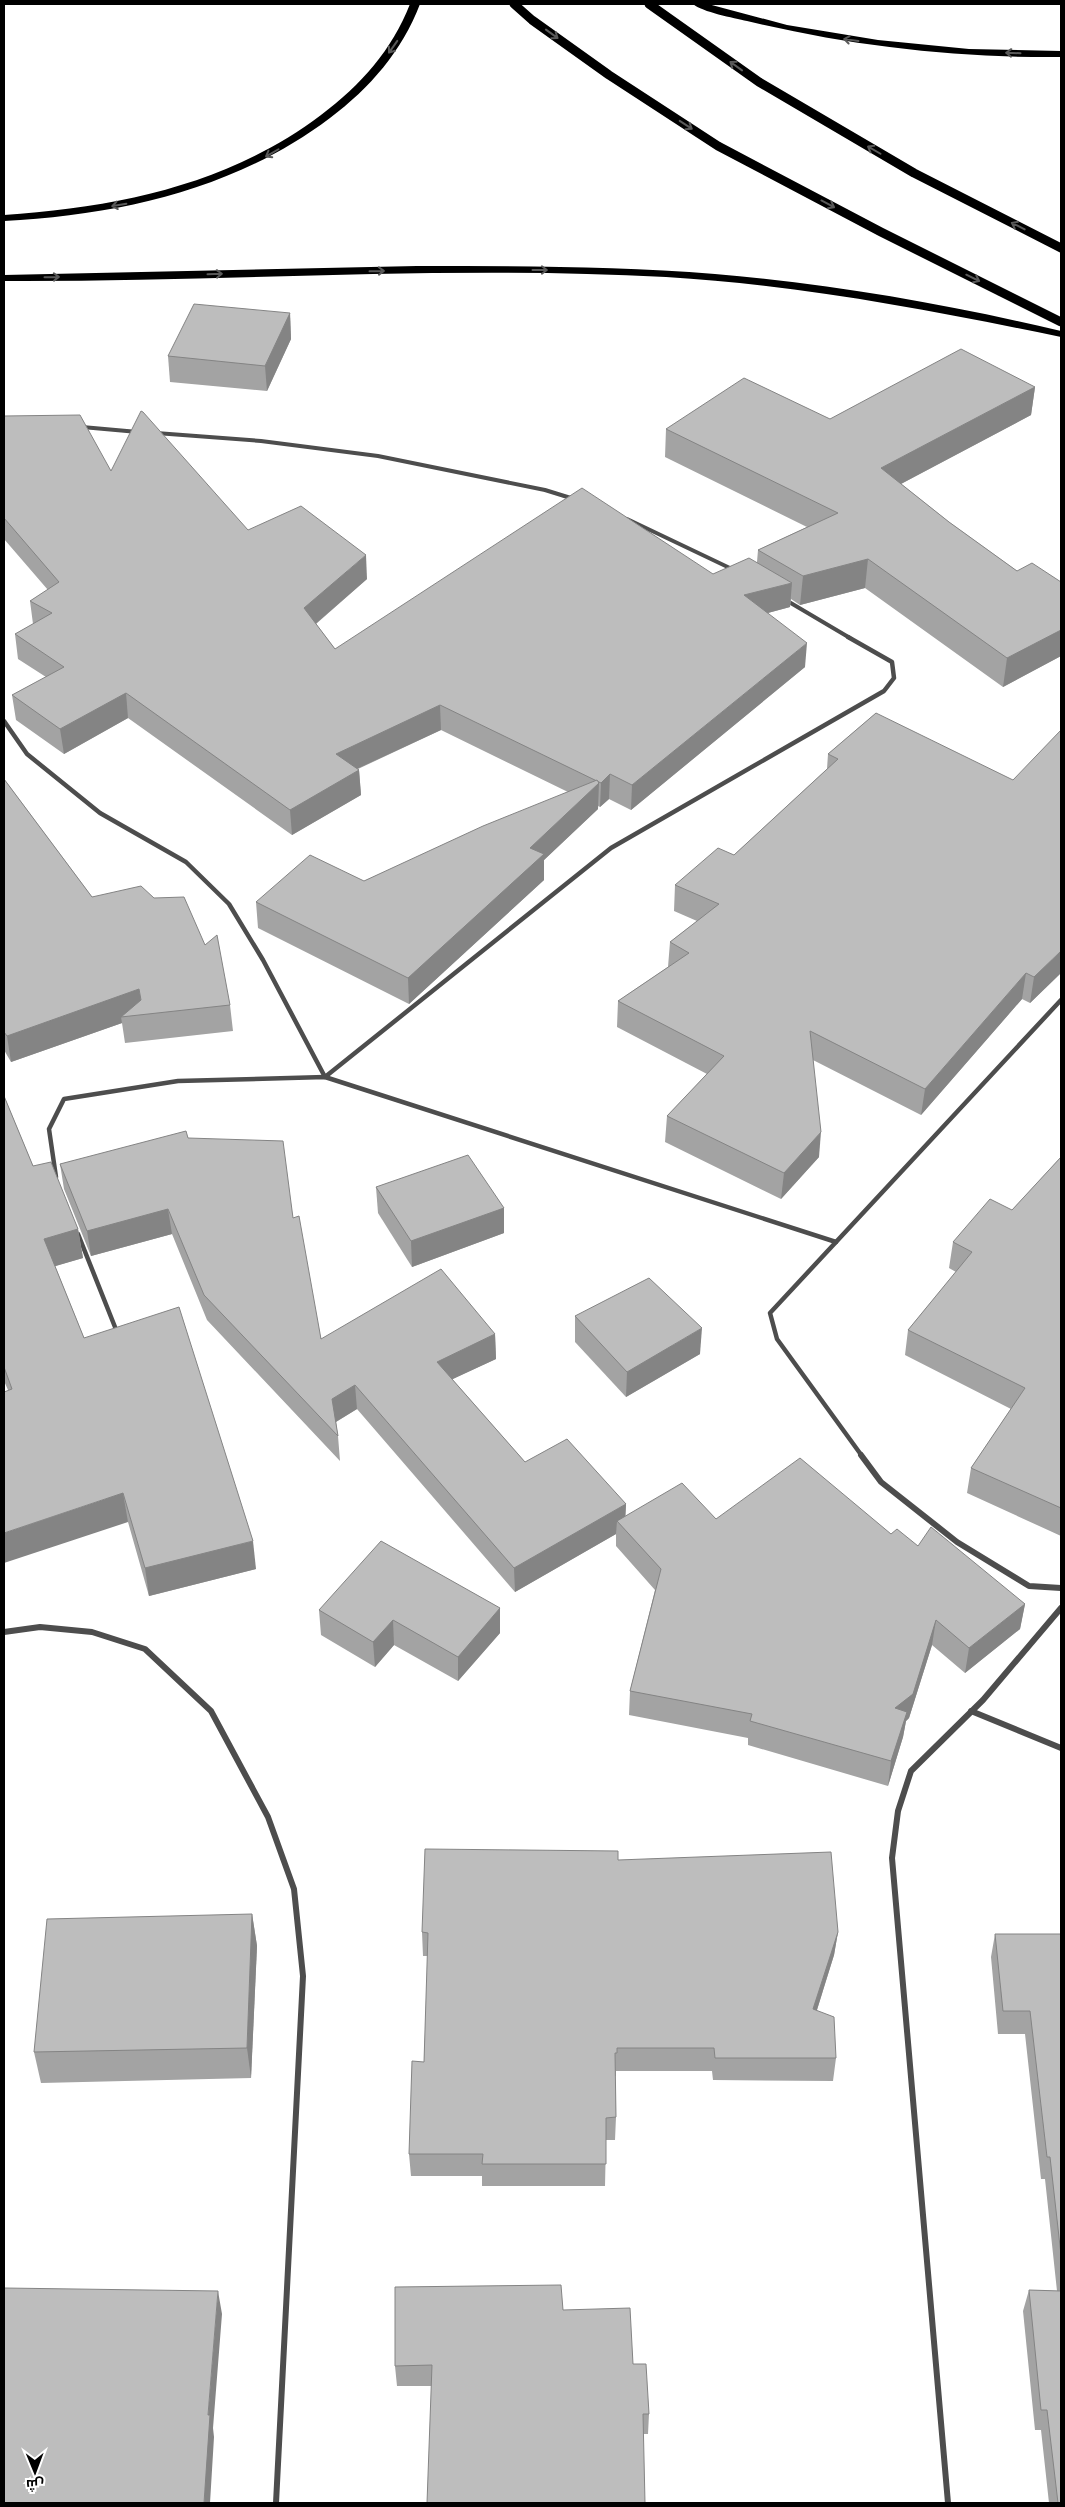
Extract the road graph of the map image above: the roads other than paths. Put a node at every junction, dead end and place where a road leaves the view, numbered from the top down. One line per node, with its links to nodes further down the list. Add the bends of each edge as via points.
1 (415, 4): 6 (highway, one-way to 6, via 398,41 355,92 319,122 252,164 186,189 136,202 64,214)
2 (514, 4): 9 (main road, one-way to 9, via 609,76 718,146)
3 (649, 4): 7 (main road, one-way to 3, via 914,173 759,82)
4 (698, 4): 5 (highway, one-way to 4, via 968,52 848,39 790,29)
5 (1061, 54)
6 (4, 218)
7 (1061, 248)
8 (4, 278): 10 (highway, one-way to 10, via 470,269 666,274 862,295)
9 (1061, 322)
10 (1061, 334)
11 (73, 426): 12 (street)
12 (142, 432)
13 (152, 433): 14 (street, via 261,441 378,456 544,490)
14 (581, 502)
15 (618, 514): 16 (street)
16 (741, 574)
17 (783, 598): 20 (street, via 892,662 894,678 884,691 611,848)
18 (4, 721): 20 (street, via 27,754 100,813 186,862 229,904 263,960)
19 (1061, 1000): 23 (street)
20 (325, 1077): 21 (street, via 178,1081 64,1098 49,1128); 23 (street)
21 (57, 1182)
22 (75, 1228): 24 (street)
23 (836, 1242): 25 (street, via 770,1313 776,1339 880,1482 957,1542 1029,1586)
24 (115, 1328)
25 (1061, 1588)
26 (1061, 1608): 28 (street)
27 (4, 1632): 30 (street, via 40,1628 92,1632 145,1649 212,1711 268,1817 294,1889 303,1976)
28 (971, 1711): 29 (street); 31 (street, via 911,1770 898,1811 892,1858)
29 (1061, 1748)
30 (276, 2503)
31 (948, 2503)

